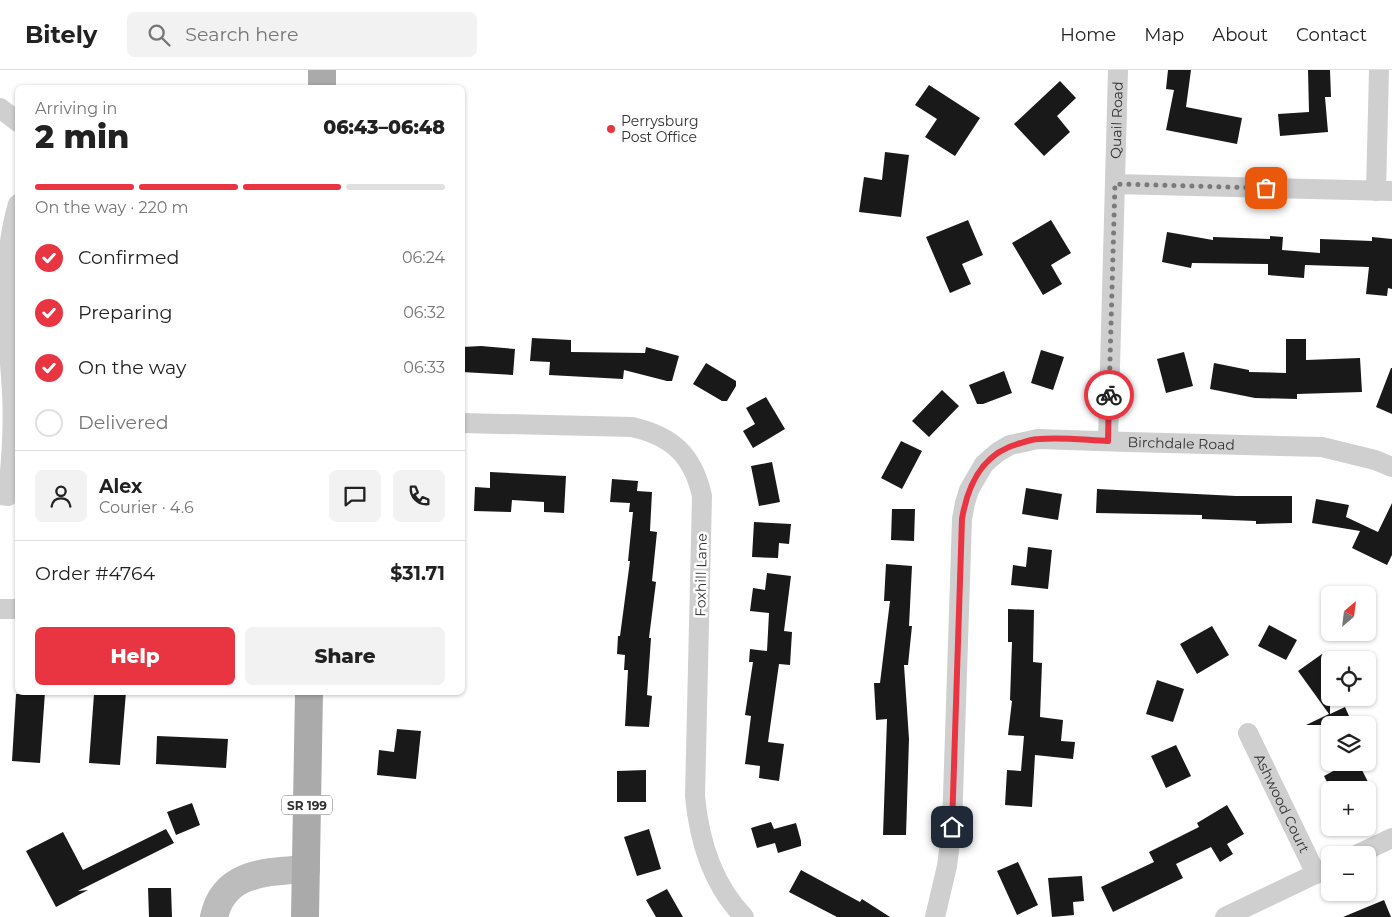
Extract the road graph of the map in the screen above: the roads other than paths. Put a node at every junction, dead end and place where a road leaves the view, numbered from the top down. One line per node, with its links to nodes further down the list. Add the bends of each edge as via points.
1 (322, 70): 4 (main road)
2 (1118, 70): 7 (street, Quail Road)
3 (1379, 70): 8 (street)
4 (322, 85)
5 (0, 108): 6 (street)
6 (15, 120)
7 (1115, 184): 8 (street); 11 (street, Quail Road)
8 (1384, 191)
9 (15, 210): 13 (street, via 3,243 0,268 13,431)
10 (465, 422): 25 (street, Foxhill Lane, via 632,427 664,438 678,448 694,470 702,496 697,815 706,856 727,895)
11 (1108, 441): 12 (street, Birchdale Road, via 1322,447); 26 (street, Birchdale Road, via 1038,438 1010,446 984,464 967,497 962,519 952,827)
12 (1392, 467)
13 (4, 496)
14 (0, 609): 15 (street)
15 (15, 609)
16 (309, 695): 21 (main road, SR 199)
17 (1248, 732): 20 (street, Ashwood Court)
18 (1392, 838): 19 (street)
19 (1375, 846)
20 (1321, 866)
21 (306, 869): 23 (street, via 269,872 238,881 220,901); 24 (main road, SR 199)
22 (1321, 871): 27 (street)
23 (214, 917)
24 (305, 917)
25 (744, 917)
26 (935, 917)
27 (1225, 917)

